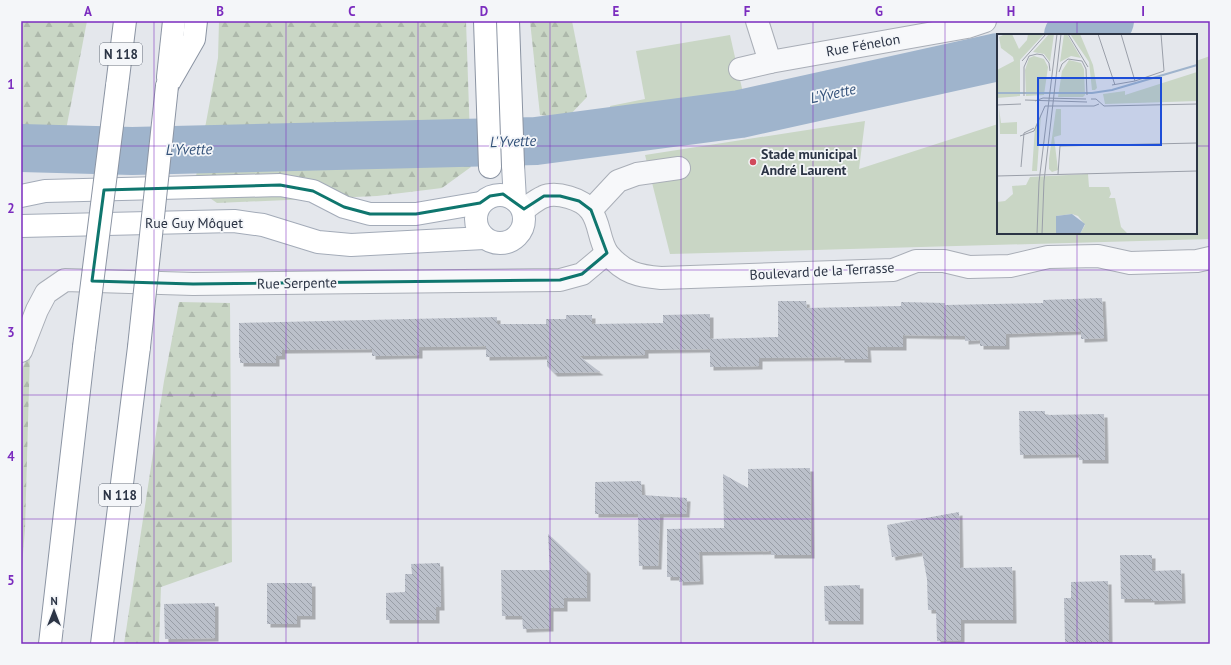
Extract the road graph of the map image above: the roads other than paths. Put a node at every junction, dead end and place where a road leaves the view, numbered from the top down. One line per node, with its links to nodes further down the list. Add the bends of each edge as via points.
1 (125, 21): 21 (main road, N 118, bridge)
2 (174, 21): 10 (main road, N 118)
3 (196, 21): 10 (main road, via 194,39)
4 (485, 21): 13 (main road, via 490,167)
5 (508, 21): 14 (main road, via 513,165)
6 (757, 21): 8 (street)
7 (973, 23): 8 (street, Rue Fénelon)
8 (770, 62): 9 (street, Rue Fénelon)
9 (740, 69)
10 (167, 86): 22 (main road, N 118, bridge, via 139,347)
11 (679, 168): 15 (street, via 637,174 618,181)
12 (21, 196): 13 (main road, via 45,191 280,185 313,191 344,207 370,214 416,214)
13 (485, 200): 14 (main road, via 503,194); 17 (main road, via 475,217 476,225)
14 (519, 205): 15 (street, via 544,196 560,196 579,201); 17 (main road, via 523,226 514,239 499,243)
15 (591, 210): 18 (street, Boulevard de la Terrasse)
16 (21, 226): 17 (main road, Rue Guy Môquet, via 234,220 262,225 318,242 351,245)
17 (484, 238)
18 (607, 253): 19 (street, Boulevard de la Terrasse, via 625,270 639,276 661,278 893,270 916,262 944,261 969,267 1010,266 1048,257 1098,256 1130,263 1197,262); 20 (street, Rue Serpente, via 582,274 560,280 193,284 65,280 46,293)
19 (1210, 258)
20 (21, 351)
21 (50, 644)
22 (102, 644)

